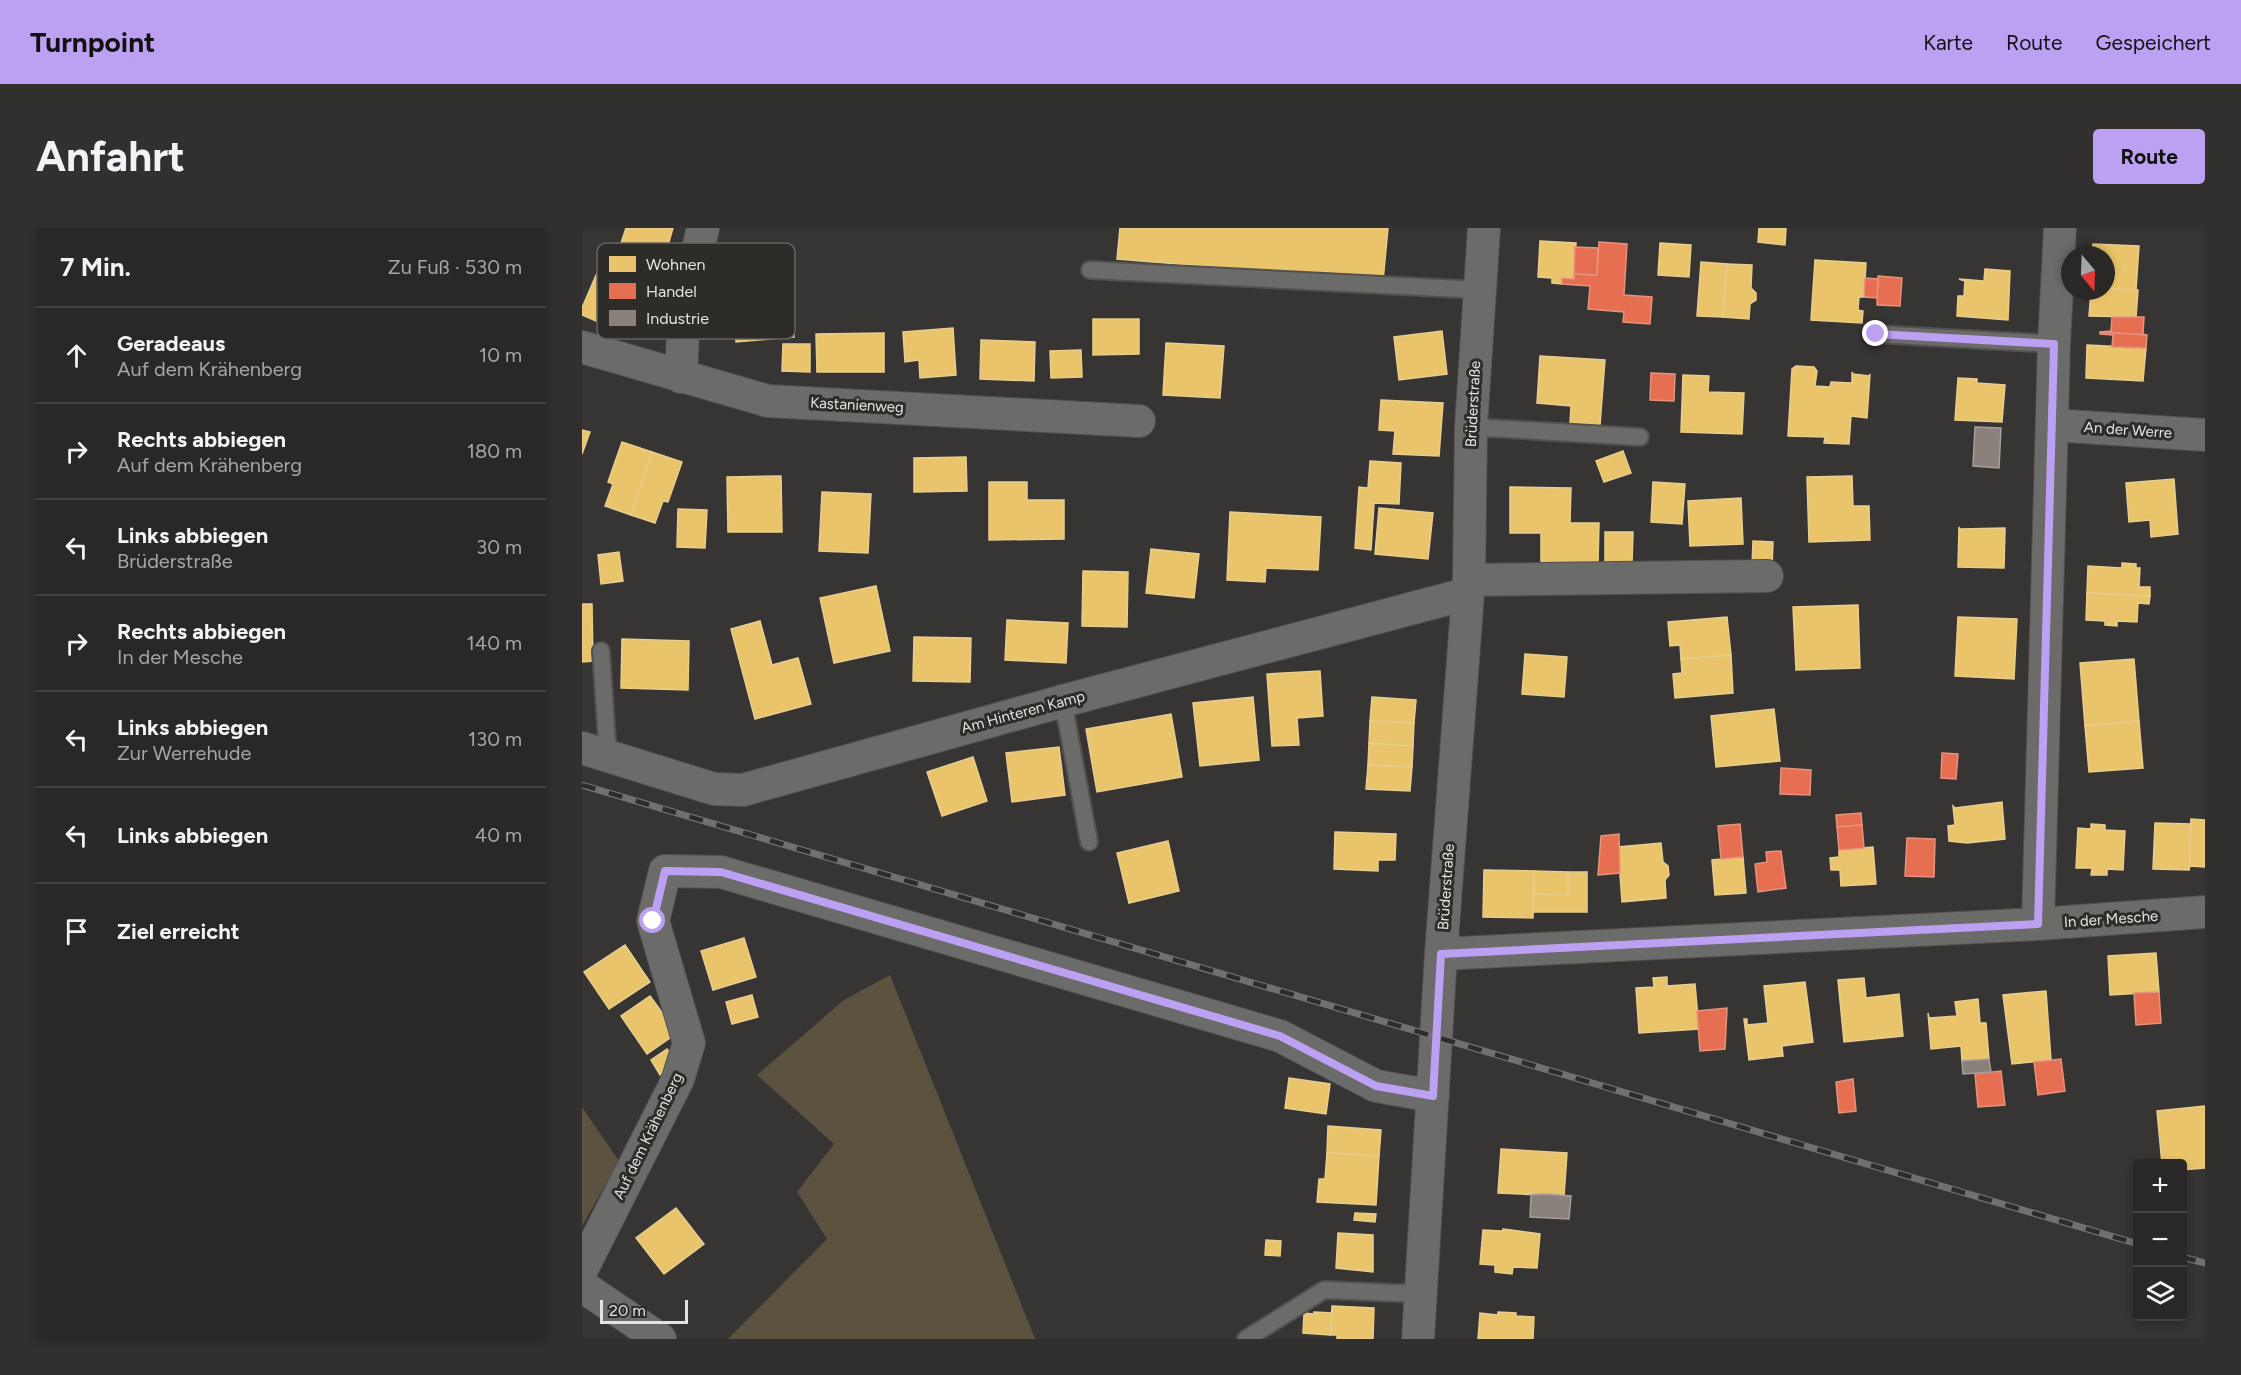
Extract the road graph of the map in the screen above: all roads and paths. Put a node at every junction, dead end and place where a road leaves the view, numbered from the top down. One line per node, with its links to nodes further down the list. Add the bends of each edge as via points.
1 (703, 228): 4 (street)
2 (1484, 228): 6 (street, Brüderstraße)
3 (2060, 228): 9 (street)
4 (699, 243)
5 (1090, 270): 6 (lane)
6 (1480, 290): 14 (street, Brüderstraße)
7 (1876, 334): 9 (lane)
8 (683, 339): 11 (street)
9 (2054, 344): 13 (street)
10 (582, 346): 11 (street, Kastanienweg)
11 (681, 376): 12 (street, Kastanienweg, via 768,401)
12 (1139, 421)
13 (2052, 425): 15 (street, An der Werre); 24 (street)
14 (1471, 427): 16 (lane); 18 (street, Brüderstraße)
15 (2205, 435)
16 (1640, 437)
17 (1767, 576): 18 (street)
18 (1468, 587): 20 (street, Am Hinteren Kamp); 25 (street, Brüderstraße)
19 (601, 651): 21 (lane)
20 (1063, 700): 21 (street, Am Hinteren Kamp, via 743,790 714,789); 22 (lane)
21 (595, 752)
22 (1089, 842)
23 (2205, 912): 24 (street, In der Mesche)
24 (2038, 924): 25 (street, In der Mesche)
25 (1441, 954): 26 (street, Brüderstraße)
26 (1433, 1096): 27 (street, Auf dem Krähenberg, via 1376,1086 1280,1036 721,872 665,871 653,921 689,1043 678,1079); 29 (street, Brüderstraße)
27 (582, 1269)
28 (582, 1286): 30 (street)
29 (1420, 1294): 31 (lane, via 1324,1290); 32 (street, Brüderstraße)
30 (660, 1339)
31 (1246, 1339)
32 (1418, 1339)

